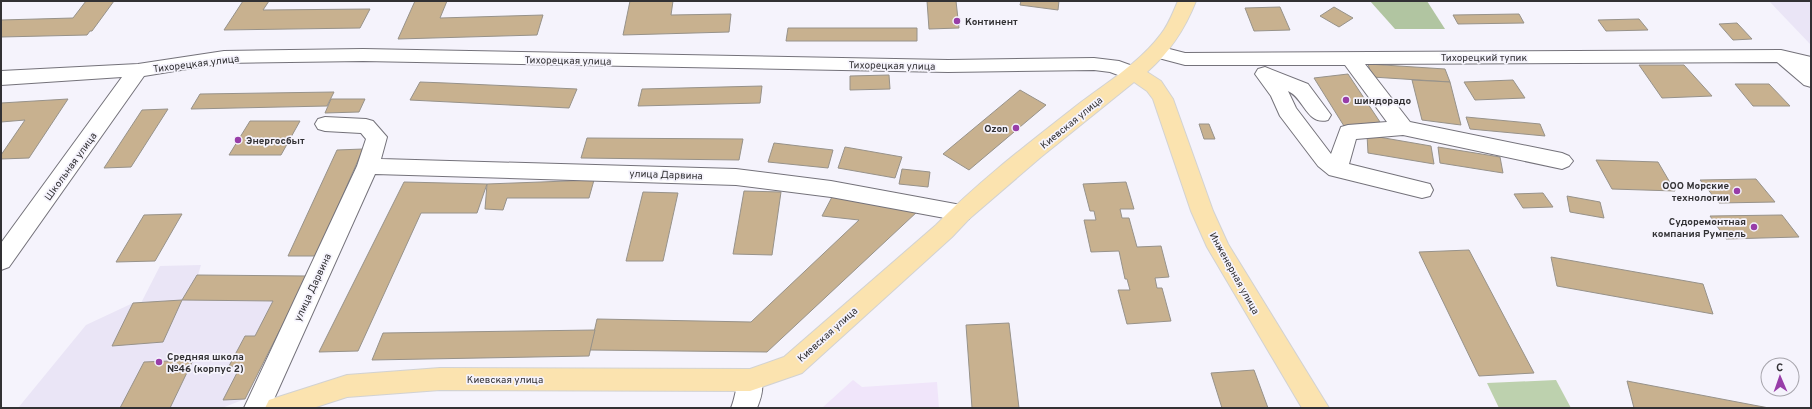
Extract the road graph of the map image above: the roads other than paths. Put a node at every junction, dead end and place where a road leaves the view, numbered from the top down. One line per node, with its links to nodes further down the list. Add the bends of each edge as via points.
1 (1187, 1): 2 (main road, Киевская улица, via 1182,17)
2 (1158, 52): 4 (street, Тихорецкий тупик, via 1185,59); 8 (main road, Киевская улица)
3 (1781, 56): 5 (street, Тихорецкий тупик); 6 (street, Тихорецкий тупик); 11 (street)
4 (1251, 58): 5 (street, Тихорецкий тупик); 9 (street)
5 (1350, 58): 14 (street)
6 (1811, 63)
7 (138, 70): 8 (street, Тихорецкая улица, via 224,57 363,55 948,66 1094,64 1112,66); 10 (street, Тихорецкая улица); 20 (street, Школьная улица)
8 (1134, 74): 19 (main road, Киевская улица, via 1079,114); 25 (main road, Инженерная улица, via 1150,80 1160,91 1202,211 1218,247)
9 (1267, 76): 12 (street, via 1301,89); 17 (street, via 1287,111 1324,161)
10 (1, 78)
11 (1811, 80)
12 (1321, 115)
13 (325, 124): 16 (street, улица Дарвина, via 366,126 377,137)
14 (1403, 128): 15 (street); 17 (street, via 1348,132)
15 (1562, 161)
16 (368, 166): 19 (street, улица Дарвина, via 736,177 831,189); 22 (street, улица Дарвина)
17 (1337, 169): 18 (street)
18 (1422, 190)
19 (961, 213): 21 (main road, Киевская улица, via 793,365)
20 (1, 261)
21 (750, 380): 23 (main road, Киевская улица, via 440,379 347,386); 24 (street)
22 (257, 408)
23 (278, 408)
24 (744, 408)
25 (1316, 408)

